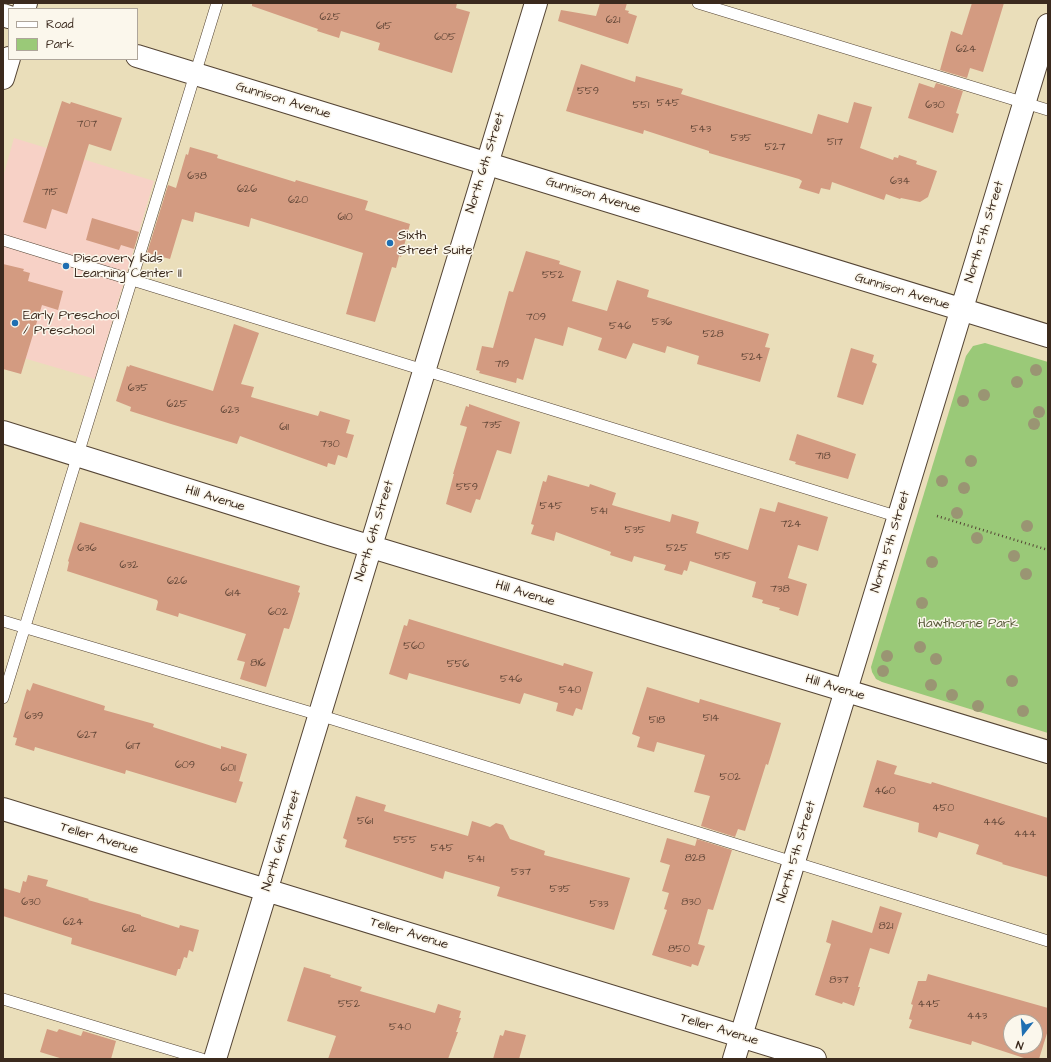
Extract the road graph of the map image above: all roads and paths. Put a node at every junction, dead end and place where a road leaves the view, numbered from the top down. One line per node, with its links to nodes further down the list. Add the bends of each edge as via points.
1 (217, 3): 7 (lane)
2 (536, 3): 11 (street, North 6th Street)
3 (698, 3): 9 (lane)
4 (1048, 25): 9 (street, North 5th Street)
5 (138, 56): 7 (street, Gunnison Avenue)
6 (8, 60): 8 (street)
7 (195, 74): 11 (street, Gunnison Avenue); 13 (lane)
8 (3, 78)
9 (1024, 103): 10 (lane); 14 (street, North 5th Street)
10 (1048, 110)
11 (486, 163): 14 (street, Gunnison Avenue); 16 (street, North 6th Street)
12 (3, 240): 13 (lane)
13 (132, 280): 16 (lane); 18 (lane)
14 (961, 310): 15 (street, Gunnison Avenue); 20 (street, North 5th Street)
15 (1048, 336)
16 (424, 370): 20 (lane); 21 (street, North 6th Street)
17 (3, 432): 18 (street, Hill Avenue)
18 (78, 456): 21 (street, Hill Avenue); 24 (lane)
19 (937, 516): 22 (path)
20 (899, 517): 25 (street, North 5th Street)
21 (369, 546): 25 (street, Hill Avenue); 27 (street, North 6th Street)
22 (1048, 550)
23 (3, 621): 24 (lane)
24 (24, 627): 26 (lane); 27 (lane)
25 (846, 692): 28 (street, Hill Avenue); 30 (street, North 5th Street)
26 (3, 698)
27 (319, 714): 30 (lane); 31 (street, North 6th Street)
28 (1048, 752)
29 (3, 809): 31 (street, Teller Avenue)
30 (794, 862): 32 (lane); 34 (street, North 5th Street)
31 (267, 890): 34 (street, Teller Avenue); 36 (street, North 6th Street)
32 (1048, 941)
33 (3, 999): 35 (lane)
34 (740, 1036): 37 (street, North 5th Street); 38 (street, Teller Avenue)
35 (202, 1059)
36 (215, 1059)
37 (734, 1059)
38 (815, 1059)

